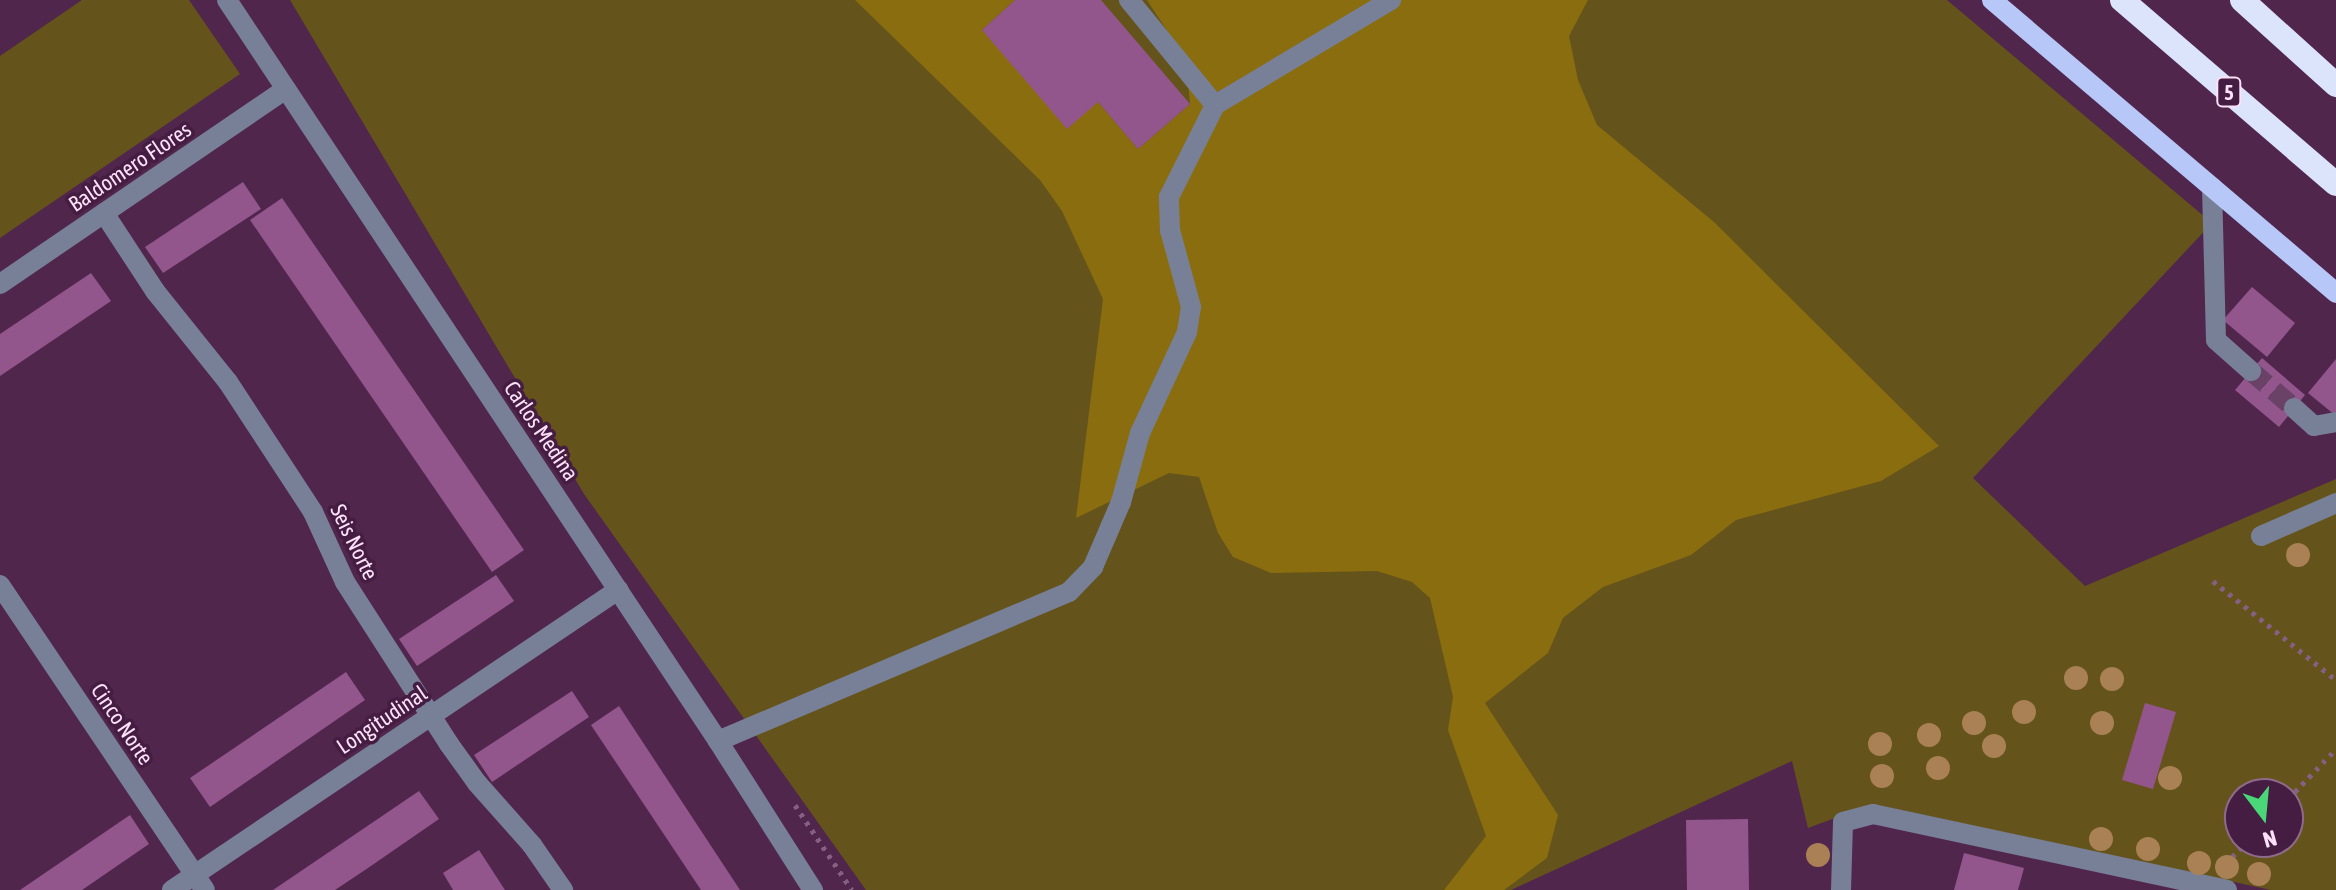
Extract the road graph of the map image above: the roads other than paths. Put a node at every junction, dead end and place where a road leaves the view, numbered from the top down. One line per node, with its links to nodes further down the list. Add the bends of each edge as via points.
1 (227, 0): 8 (street, Carlos Medina)
2 (1129, 0): 9 (street)
3 (1391, 0): 9 (street)
4 (1992, 0): 11 (main road)
5 (2122, 0): 10 (highway, 5)
6 (2242, 0): 7 (highway)
7 (2336, 85)
8 (286, 89): 12 (street, Baldomero Flores); 21 (street, Carlos Medina)
9 (1215, 105): 23 (street, via 1169,197 1170,230 1191,307 1187,332 1140,433 1121,502 1093,567 1069,592)
10 (2336, 184)
11 (2212, 187): 14 (main road); 15 (street, via 2216,340)
12 (104, 213): 13 (street, Baldomero Flores); 22 (street, Seis Norte, via 155,291 228,382 313,512 345,582)
13 (0, 284)
14 (2336, 293)
15 (2251, 371)
16 (2294, 408): 17 (street, via 2314,426)
17 (2336, 422)
18 (2336, 503): 19 (street)
19 (2261, 536)
20 (0, 585): 24 (street, Cinco Norte)
21 (618, 590): 22 (street, Longitudinal); 23 (street, Carlos Medina)
22 (431, 716): 24 (street, Longitudinal); 26 (street, Seis Norte)
23 (718, 741): 27 (street, Carlos Medina)
24 (200, 882): 25 (street, Longitudinal)
25 (172, 890)
26 (563, 890)
27 (813, 890)
28 (1841, 890): 29 (street, via 1843,822 1873,814)
29 (2227, 890)

